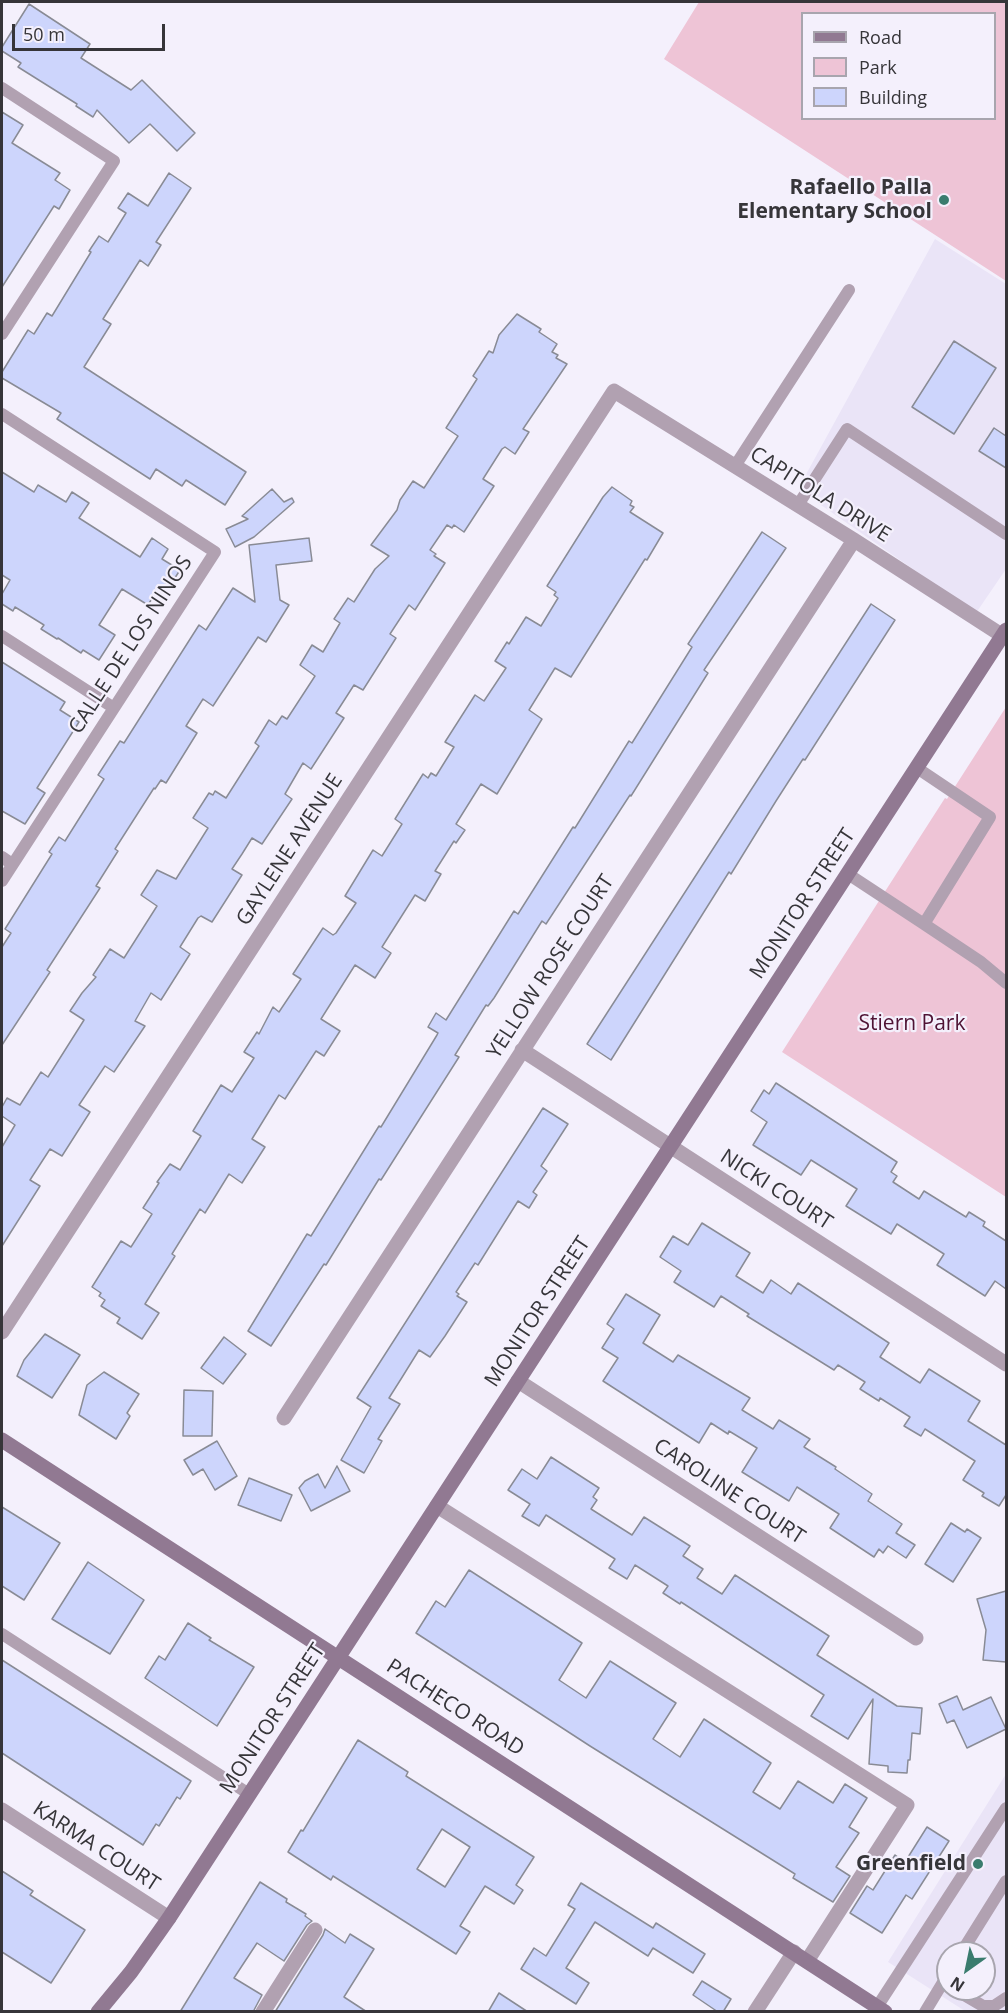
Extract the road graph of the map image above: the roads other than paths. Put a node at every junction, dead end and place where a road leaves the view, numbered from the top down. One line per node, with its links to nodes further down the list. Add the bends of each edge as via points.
1 (2, 88): 3 (lane, via 114,161)
2 (849, 290): 6 (lane)
3 (2, 334)
4 (614, 390): 6 (street, CAPITOLA DRIVE); 22 (street, GAYLENE AVENUE)
5 (2, 414): 12 (lane, CALLE DE LOS NINOS, via 215,552)
6 (735, 466): 7 (street, CAPITOLA DRIVE)
7 (798, 505): 8 (lane, via 847,429); 9 (street, CAPITOLA DRIVE)
8 (1006, 534)
9 (854, 540): 10 (street, CAPITOLA DRIVE); 20 (street, YELLOW ROSE COURT)
10 (1005, 633): 13 (street, MONITOR STREET)
11 (2, 636): 12 (lane)
12 (114, 708): 15 (lane, CALLE DE LOS NINOS)
13 (917, 768): 16 (street, MONITOR STREET); 18 (lane, via 990,816)
14 (2, 857): 15 (lane)
15 (12, 864): 17 (lane, CALLE DE LOS NINOS)
16 (848, 874): 18 (lane); 21 (street, MONITOR STREET)
17 (2, 881)
18 (924, 924): 19 (lane)
19 (1006, 982)
20 (522, 1050): 21 (street, NICKI COURT); 25 (street, YELLOW ROSE COURT)
21 (670, 1147): 23 (street, NICKI COURT); 24 (street, MONITOR STREET)
22 (2, 1332)
23 (1006, 1364)
24 (518, 1381): 27 (street, MONITOR STREET); 29 (street, CAROLINE COURT)
25 (284, 1418)
26 (2, 1440): 30 (street, PACHECO ROAD)
27 (437, 1506): 30 (street, MONITOR STREET); 39 (street, via 906,1805)
28 (2, 1634): 31 (lane)
29 (916, 1638)
30 (338, 1658): 31 (street, MONITOR STREET); 38 (street, PACHECO ROAD)
31 (249, 1794): 35 (street, MONITOR STREET)
32 (1006, 1808): 43 (lane)
33 (2, 1810): 35 (street, KARMA COURT)
34 (1006, 1881): 37 (lane)
35 (169, 1918): 44 (street, MONITOR STREET)
36 (315, 1930): 45 (street)
37 (968, 1941)
38 (794, 1952): 39 (street, PACHECO ROAD); 46 (street)
39 (807, 1961): 43 (street, PACHECO ROAD)
40 (936, 1996): 47 (lane)
41 (1006, 1998): 42 (lane, via 994,2006)
42 (974, 2001)
43 (881, 2009)
44 (98, 2012)
45 (263, 2012)
46 (755, 2012)
47 (925, 2012)

